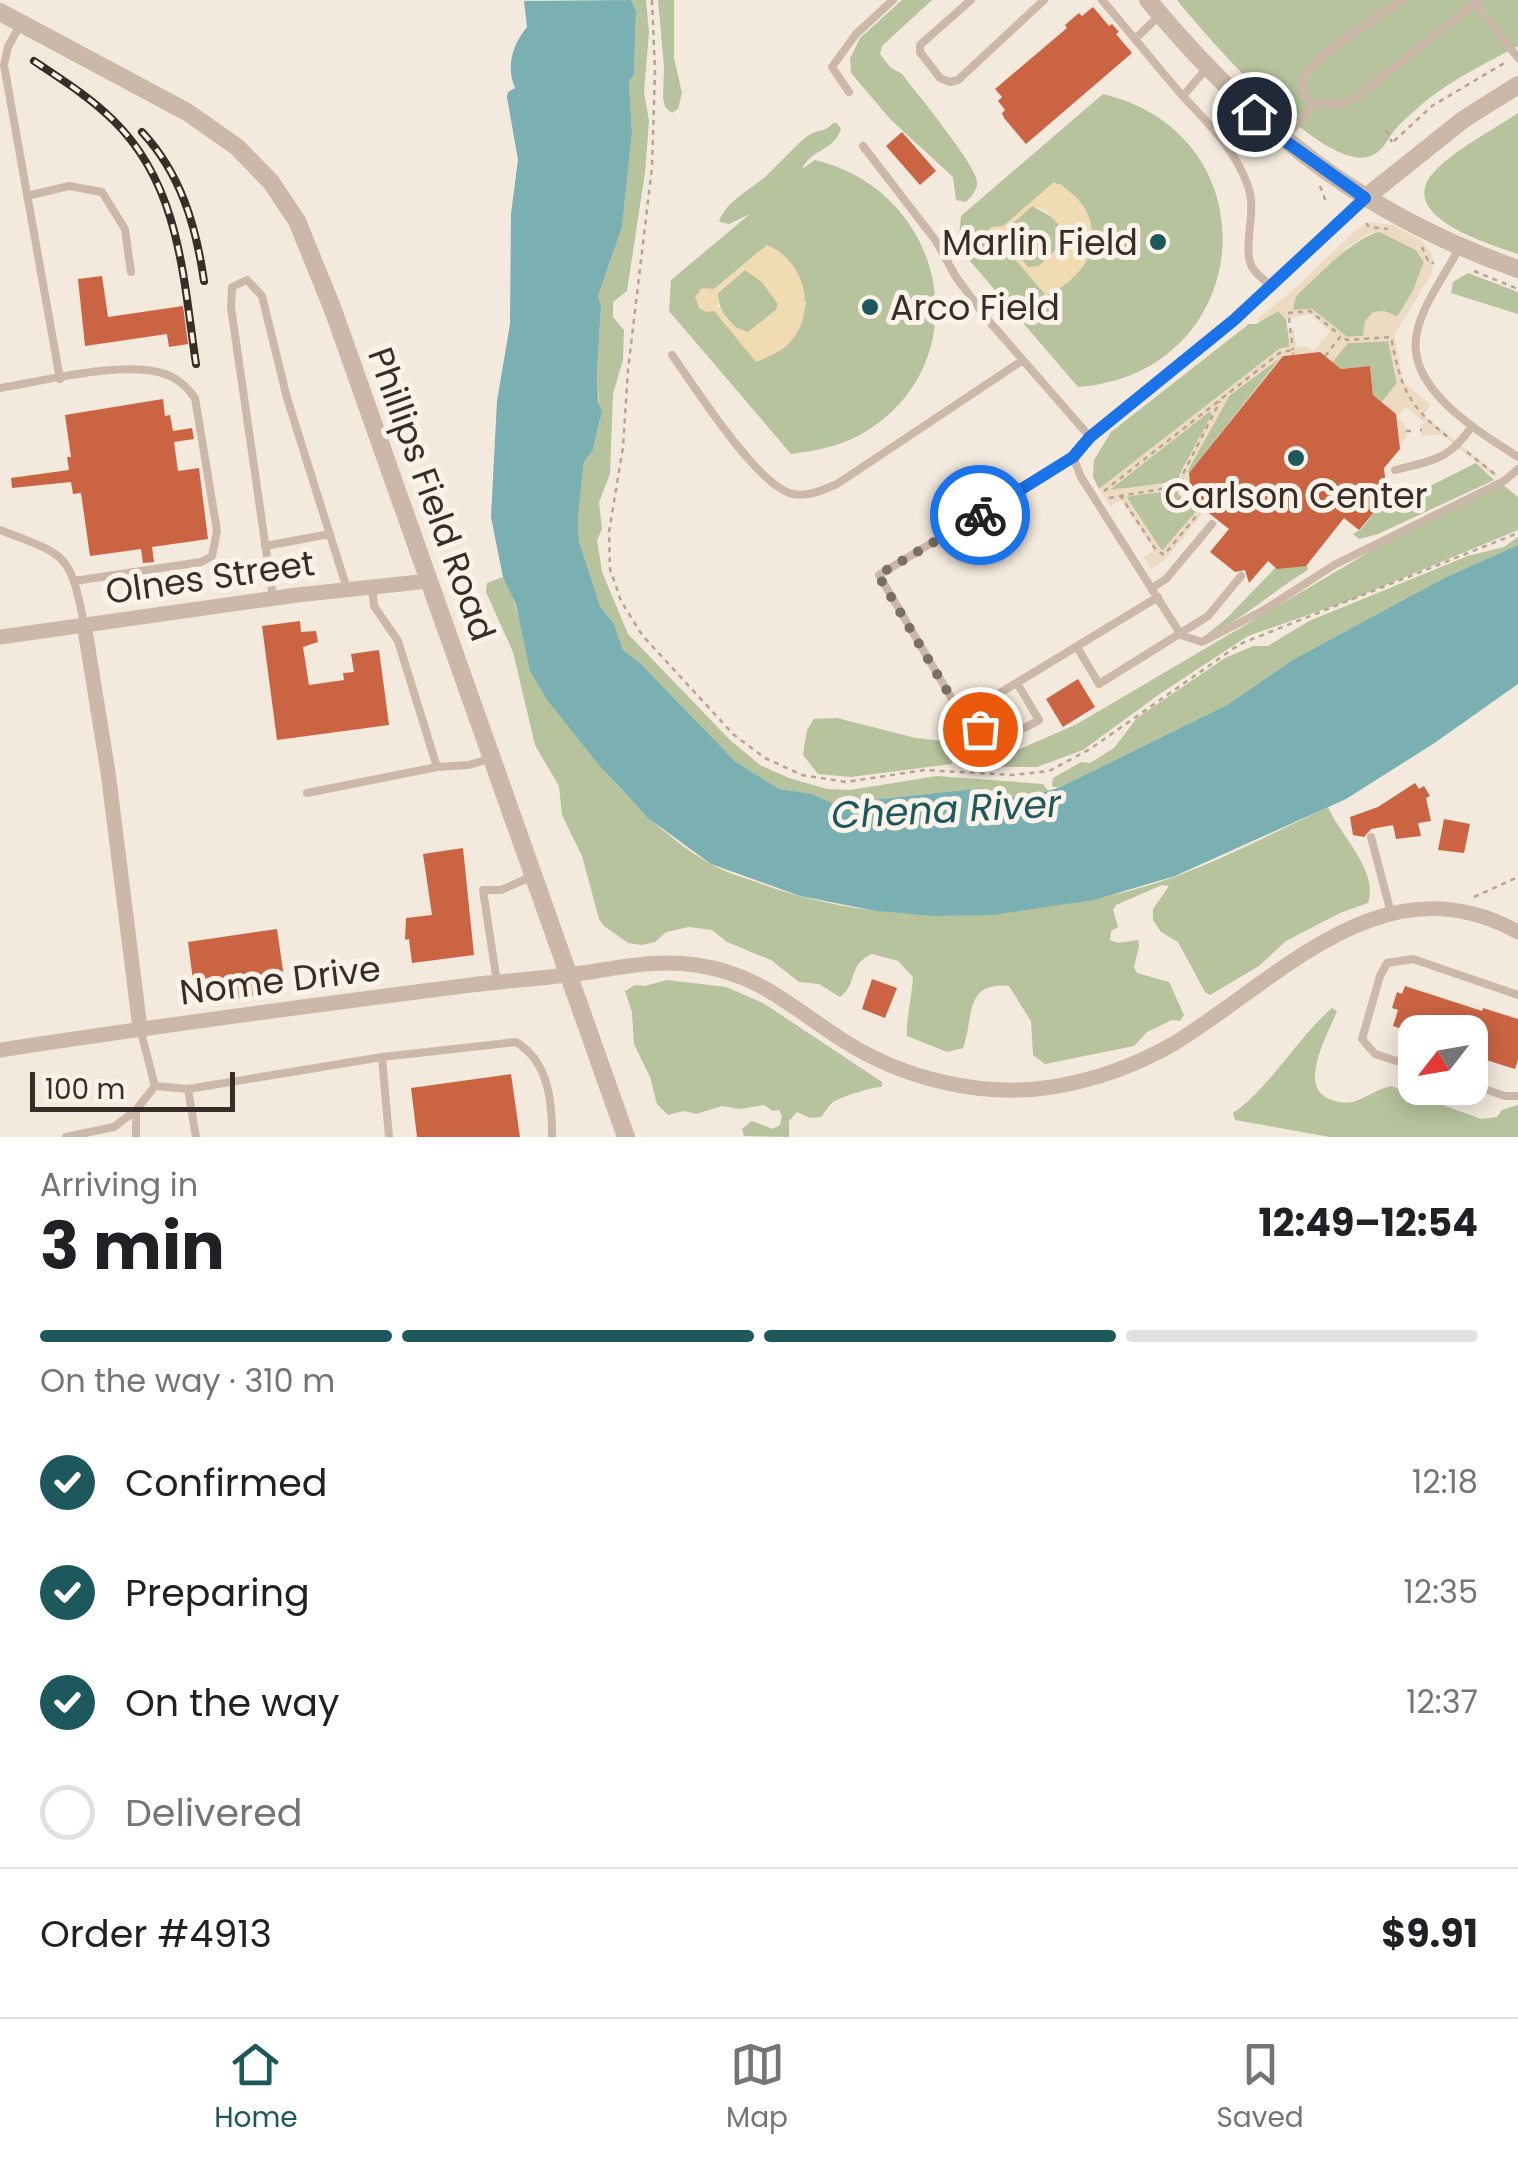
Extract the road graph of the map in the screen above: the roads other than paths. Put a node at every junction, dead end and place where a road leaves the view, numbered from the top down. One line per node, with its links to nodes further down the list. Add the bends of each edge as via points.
1 (893, 0): 16 (lane, via 832,67)
2 (971, 0): 3 (lane, via 920,45 940,78 950,82)
3 (1044, 0)
4 (1102, 0): 11 (lane)
5 (1148, 0): 9 (street)
6 (1403, 0): 18 (lane, via 1309,69 1303,93)
7 (1476, 1): 12 (lane); 18 (lane, via 1357,97)
8 (0, 12): 10 (street, Phillips Field Road)
9 (1160, 15): 11 (lane); 13 (street)
10 (20, 24): 15 (lane, via 8,47); 42 (street, Phillips Field Road, via 204,122 247,156 281,196 312,252)
11 (1136, 38): 17 (lane)
12 (1517, 57)
13 (1207, 68): 17 (lane); 19 (street)
14 (1518, 85): 22 (street)
15 (4, 86): 21 (lane)
16 (849, 92)
17 (1183, 96): 26 (lane, via 1239,162 1250,192 1250,266)
18 (1314, 105): 19 (lane)
19 (1282, 139): 22 (street)
20 (863, 146): 28 (lane)
21 (27, 196): 25 (lane, via 69,186 102,192 125,229); 29 (lane)
22 (1365, 198): 23 (street); 26 (lane)
23 (1458, 248): 24 (street); 31 (lane, via 1426,309 1416,348 1419,372)
24 (1518, 268)
25 (131, 272)
26 (1270, 285): 32 (lane)
27 (672, 355): 28 (lane, via 752,463 792,494 837,484)
28 (1023, 360): 32 (lane)
29 (60, 379): 30 (lane); 43 (lane, via 130,368 184,384 195,398 217,531 212,556 201,562)
30 (0, 388)
31 (1472, 426): 34 (lane); 36 (lane, via 1443,458)
32 (1090, 437): 33 (lane)
33 (1073, 457): 45 (lane); 54 (lane, via 878,575)
34 (1518, 457)
35 (1518, 469): 50 (lane, via 1334,564 1208,642)
36 (1395, 470)
37 (1212, 524): 45 (lane)
38 (0, 530): 43 (lane, via 56,551)
39 (330, 534): 40 (lane); 40 (lane, via 262,296 247,280 232,287 231,307); 46 (lane)
40 (265, 546): 48 (lane)
41 (1240, 576): 50 (lane, via 1208,616)
42 (429, 580): 44 (street, Olnes Street); 55 (street, Phillips Field Road)
43 (74, 581): 49 (lane)
44 (372, 586): 46 (street, Olnes Street); 56 (lane, via 374,606 398,641)
45 (1152, 588): 47 (lane)
46 (347, 589): 48 (street, Olnes Street)
47 (1158, 597): 50 (lane); 52 (lane)
48 (272, 598): 49 (street, Olnes Street)
49 (84, 624): 51 (street, Olnes Street); 65 (street)
50 (1181, 635): 52 (lane, via 1099,684)
51 (0, 637)
52 (1076, 646): 53 (lane)
53 (1017, 683): 54 (lane); 54 (lane, via 1039,720 1019,732 996,734)
54 (962, 716)
55 (492, 758): 56 (lane); 59 (street, Phillips Field Road)
56 (437, 767): 57 (lane)
57 (308, 792)
58 (1372, 838): 60 (lane)
59 (534, 876): 62 (street, Phillips Field Road); 63 (lane, via 483,890)
60 (1390, 913): 61 (street, Nome Drive, via 1464,912); 62 (street, Nome Drive, via 1327,938 1131,1066 1032,1089 954,1084 898,1068 855,1048 760,983 716,968 654,963)
61 (1518, 932)
62 (568, 975): 63 (street, Nome Drive); 79 (street, Phillips Field Road)
63 (497, 982): 65 (street, Nome Drive)
64 (1518, 994): 68 (lane, via 1413,959 1388,964 1362,1039 1374,1054)
65 (140, 1028): 66 (street, Nome Drive); 69 (lane)
66 (0, 1050)
67 (382, 1058): 71 (lane); 77 (lane); 78 (lane, via 516,1042 542,1066)
68 (1398, 1062)
69 (155, 1086): 71 (lane); 73 (lane)
70 (1488, 1088): 72 (lane)
71 (188, 1089): 76 (lane)
72 (1518, 1096)
73 (136, 1110): 74 (lane, via 114,1127); 75 (lane)
74 (66, 1137)
75 (136, 1137)
76 (196, 1137)
77 (389, 1137)
78 (552, 1137)
79 (626, 1137)

